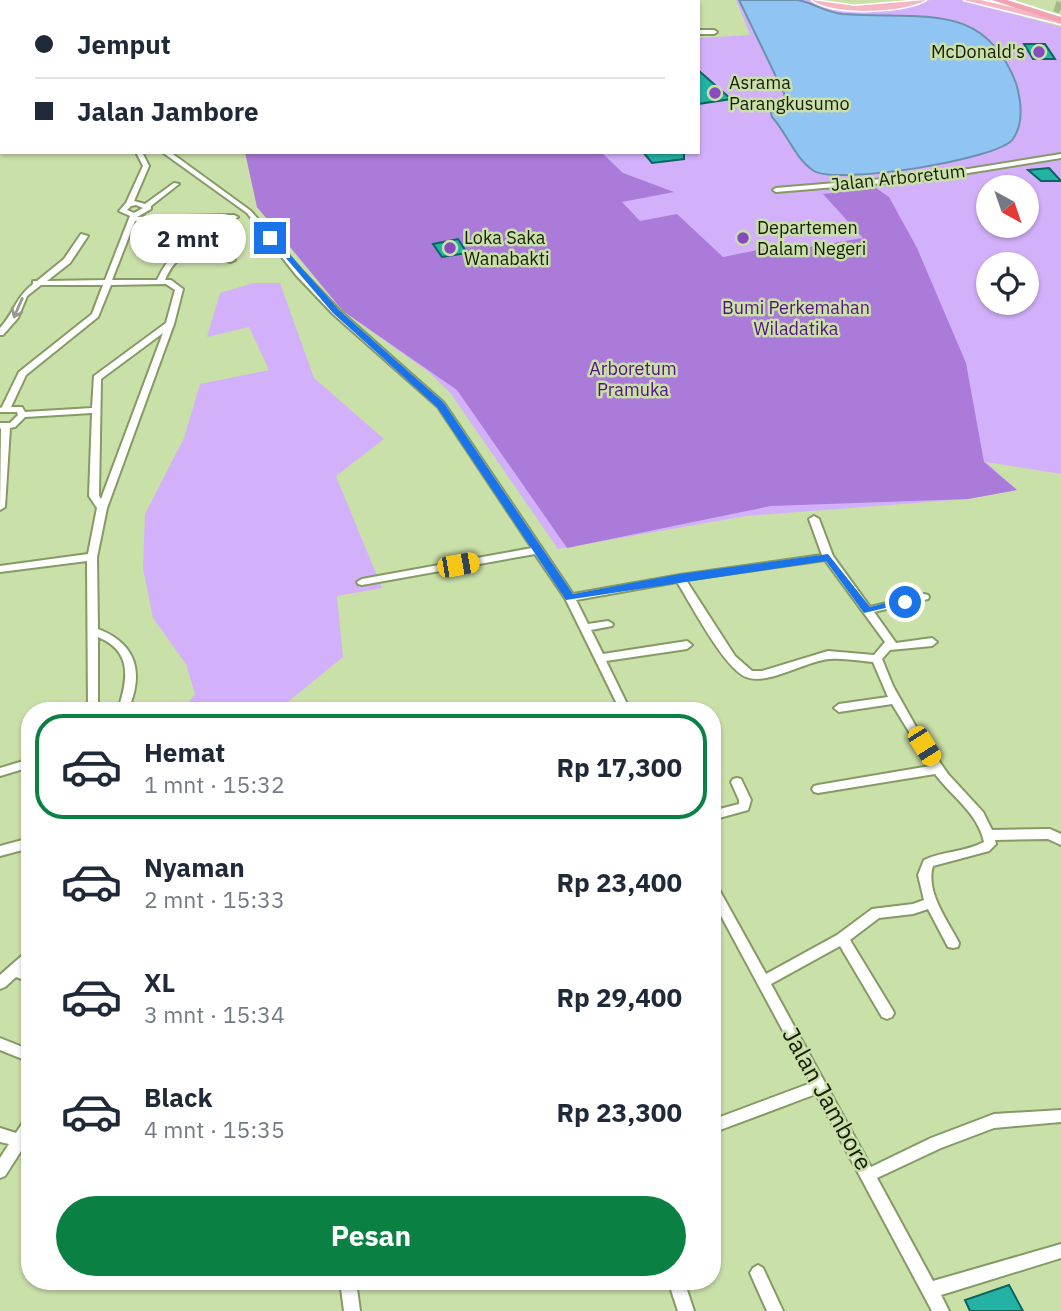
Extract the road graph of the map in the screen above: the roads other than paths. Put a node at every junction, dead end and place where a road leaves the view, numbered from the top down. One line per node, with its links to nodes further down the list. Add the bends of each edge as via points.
1 (817, 0): 2 (highway, via 848,9)
2 (922, 0)
3 (968, 0): 5 (highway)
4 (997, 0): 5 (highway)
5 (1061, 20)
6 (700, 32): 7 (street)
7 (714, 32)
8 (140, 154): 14 (street, via 146,166)
9 (146, 154): 14 (street, via 151,165)
10 (168, 154): 34 (street, via 249,212 336,312 433,396)
11 (1061, 156): 13 (street, Jalan Arboretum, via 931,177)
12 (176, 184): 15 (street)
13 (776, 190)
14 (133, 203): 15 (street); 16 (street, via 122,211)
15 (148, 205): 16 (street)
16 (134, 217): 17 (street); 22 (street)
17 (234, 217)
18 (85, 236): 20 (street)
19 (232, 260): 23 (street, via 179,253 170,258)
20 (67, 261): 21 (street); 24 (street)
21 (62, 282): 22 (street); 24 (street)
22 (110, 282): 23 (street); 27 (street, via 89,323 22,374)
23 (160, 282): 25 (street, via 173,283 179,289)
24 (36, 283): 26 (street, one-way to 26)
25 (170, 324): 28 (street, via 97,377); 32 (street)
26 (0, 333)
27 (3, 410): 29 (street, via 19,409)
28 (94, 410): 29 (street); 32 (street, via 94,496)
29 (23, 415): 30 (street)
30 (3, 426): 31 (street)
31 (0, 507)
32 (102, 508): 35 (street)
33 (814, 519): 36 (street)
34 (538, 550): 39 (street); 41 (street)
35 (92, 557): 37 (street); 45 (street)
36 (828, 558): 38 (street); 42 (street)
37 (0, 569)
38 (680, 578): 41 (street); 50 (street, via 731,659 749,674 762,675 828,655)
39 (362, 582)
40 (924, 597): 42 (street)
41 (570, 598): 44 (street)
42 (867, 611): 48 (street, via 891,642)
43 (608, 624): 44 (street)
44 (585, 628): 49 (street)
45 (95, 632): 52 (street); 53 (street, via 110,637 126,651 130,666)
46 (932, 642): 48 (street)
47 (687, 645): 49 (street)
48 (890, 647): 50 (street)
49 (599, 658): 54 (street)
50 (877, 659): 51 (street)
51 (896, 700): 55 (street); 57 (street)
52 (93, 702)
53 (124, 702)
54 (621, 702)
55 (839, 708)
56 (21, 765): 58 (street)
57 (938, 769): 60 (street); 62 (street, via 977,813)
58 (1, 771)
59 (737, 782): 61 (street, via 744,807)
60 (818, 789)
61 (721, 813)
62 (989, 835): 63 (street, via 1050,834); 67 (street, via 986,848 928,863 924,874)
63 (1061, 840)
64 (21, 845): 65 (street)
65 (0, 851)
66 (721, 903): 73 (street, Jalan Jambore)
67 (931, 903): 68 (street, via 876,912); 69 (street)
68 (842, 939): 73 (street); 75 (street)
69 (953, 943)
70 (21, 964): 71 (street)
71 (14, 970): 72 (street); 74 (street)
72 (21, 973)
73 (764, 981): 78 (street, Jalan Jambore)
74 (0, 983)
75 (887, 1013)
76 (0, 1044): 77 (street)
77 (21, 1052)
78 (818, 1087): 80 (street); 85 (street, Jalan Jambore)
79 (1061, 1115): 85 (street, via 994,1121)
80 (721, 1124)
81 (0, 1135): 83 (street)
82 (21, 1137): 83 (street)
83 (19, 1140): 84 (street)
84 (0, 1171)
85 (869, 1175): 90 (street, Jalan Jambore)
86 (1061, 1251): 90 (street)
87 (758, 1273): 93 (street)
88 (349, 1290): 91 (street)
89 (679, 1290): 92 (street)
90 (930, 1290): 94 (street, Jalan Jambore)
91 (352, 1311)
92 (687, 1311)
93 (775, 1311)
94 (942, 1311)

